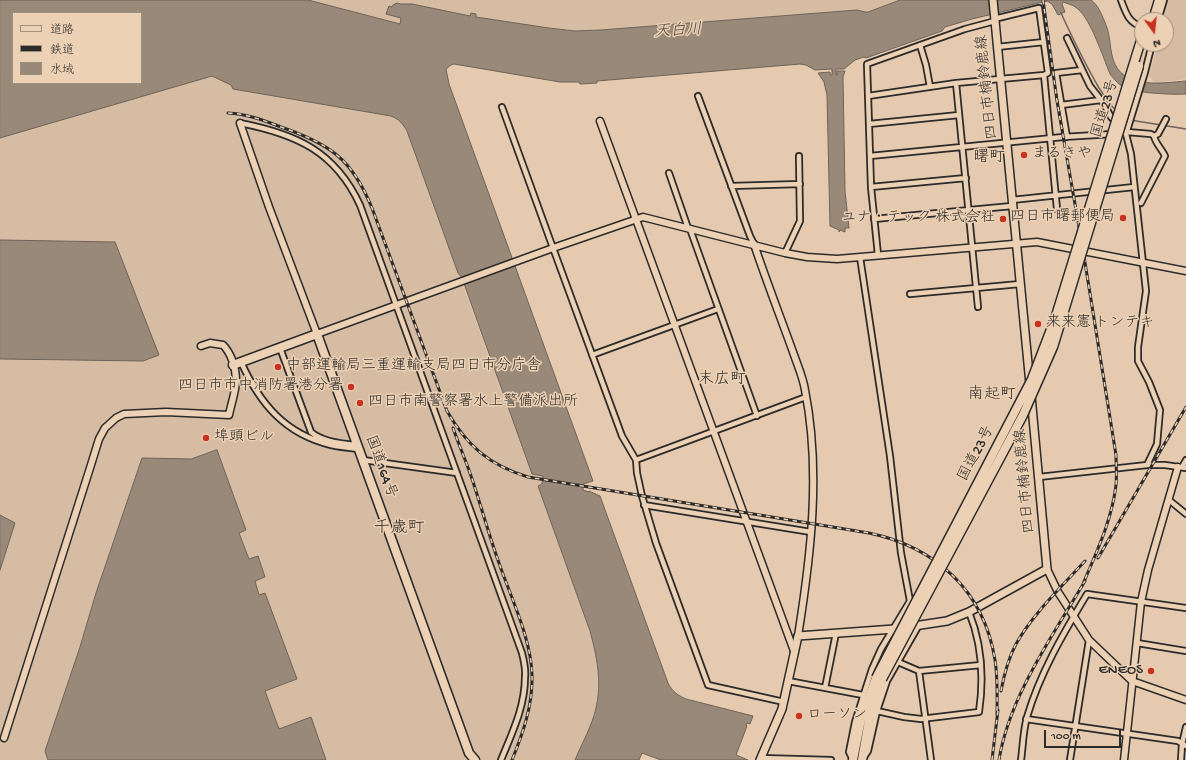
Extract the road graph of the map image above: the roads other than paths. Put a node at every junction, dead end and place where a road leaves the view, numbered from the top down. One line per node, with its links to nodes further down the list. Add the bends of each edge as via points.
1 (993, 0): 9 (main road, 四日市楠鈴鹿線)
2 (1121, 0): 10 (street)
3 (1153, 0): 6 (highway)
4 (1159, 0): 7 (highway)
5 (1164, 0): 8 (street)
6 (1149, 12)
7 (1155, 12)
8 (1160, 12)
9 (994, 19): 12 (street, via 1039,8); 13 (street); 14 (main road, 四日市楠鈴鹿線)
10 (1134, 23)
11 (1067, 38): 18 (street)
12 (1044, 42): 14 (street); 19 (street, via 1048,73)
13 (920, 45): 22 (street); 24 (street, via 867,64)
14 (997, 46): 20 (main road, 四日市楠鈴鹿線)
15 (1137, 52): 108 (highway, 国道23号, bridge, via 1063,296 1032,379)
16 (1144, 52): 108 (highway, 国道23号, bridge, via 1053,347 1023,415)
17 (1150, 52): 33 (street)
18 (1082, 70): 25 (street); 26 (street, via 1056,73)
19 (1044, 75): 20 (street); 36 (street)
20 (1001, 79): 21 (street); 37 (main road, 四日市楠鈴鹿線)
21 (956, 83): 22 (street); 28 (street)
22 (930, 87): 24 (street)
23 (698, 96): 44 (street)
24 (868, 96): 32 (street)
25 (1101, 100): 26 (street); 33 (street, via 1111,117)
26 (1061, 105): 34 (street)
27 (502, 107): 58 (street)
28 (959, 115): 32 (street); 38 (street)
29 (1166, 120): 35 (street)
30 (600, 121): 52 (street)
31 (240, 123): 67 (street, via 304,144 337,168 360,205); 71 (street)
32 (869, 124): 40 (street)
33 (1127, 131): 34 (street); 35 (street); 46 (street)
34 (1067, 136): 36 (street)
35 (1154, 136): 49 (street, via 1165,156)
36 (1050, 138): 37 (street); 47 (street)
37 (1007, 143): 38 (street); 48 (main road, 四日市楠鈴鹿線)
38 (963, 147): 40 (street); 42 (street)
39 (799, 156): 43 (street)
40 (870, 156): 45 (street)
41 (669, 173): 54 (street)
42 (966, 178): 45 (street); 51 (street)
43 (800, 184): 44 (street); 59 (street, via 800,221)
44 (731, 186): 55 (street)
45 (871, 187): 53 (street)
46 (1134, 187): 47 (street); 62 (street)
47 (1055, 195): 48 (street); 50 (street)
48 (1012, 203): 51 (street); 56 (main road, 四日市楠鈴鹿線)
49 (1141, 203)
50 (1057, 209)
51 (968, 210): 53 (street); 57 (street)
52 (635, 219): 54 (street, via 643,217); 58 (street); 70 (street)
53 (874, 219): 60 (street)
54 (689, 228): 55 (street); 69 (street)
55 (754, 244): 59 (street); 76 (street, via 788,337)
56 (1016, 244): 57 (street); 62 (street, via 1037,242); 64 (main road, 四日市楠鈴鹿線)
57 (972, 247): 60 (street); 65 (street)
58 (553, 248): 67 (street); 74 (street)
59 (784, 253): 61 (street, via 824,259)
60 (878, 255): 61 (street)
61 (860, 257): 98 (street, via 890,456 901,553 910,601)
62 (1144, 262): 63 (street); 83 (street, via 1146,291 1138,361 1160,410 1156,444)
63 (1186, 271)
64 (1020, 284): 65 (street); 86 (main road, 四日市楠鈴鹿線)
65 (976, 288): 66 (street); 68 (street)
66 (910, 294)
67 (396, 306): 71 (street); 85 (street)
68 (978, 307)
69 (718, 309): 70 (street); 77 (street)
70 (674, 325): 74 (street); 78 (street)
71 (317, 334): 73 (highway); 79 (highway, 国道164号)
72 (202, 346): 75 (street, via 210,343 223,345)
73 (280, 348): 75 (highway); 79 (street, via 311,432 331,441)
74 (592, 355): 81 (street, via 622,436)
75 (237, 364): 79 (street, via 268,408 286,424 321,442); 121 (street, via 229,415 166,412 124,414 105,428 99,439)
76 (806, 397): 77 (street); 91 (street, via 813,475)
77 (757, 416): 78 (street)
78 (714, 432): 81 (street); 90 (street)
79 (358, 447): 80 (highway, 国道164号)
80 (363, 460): 85 (street); 123 (highway, 国道164号)
81 (636, 460): 88 (street)
82 (1186, 460): 84 (street)
83 (1147, 465): 84 (street); 86 (street)
84 (1182, 467): 87 (street)
85 (457, 473): 125 (street, via 522,653 526,676 519,716)
86 (1039, 477): 92 (main road, 四日市楠鈴鹿線)
87 (1169, 500): 89 (street); 93 (street)
88 (644, 505): 90 (street); 114 (street, via 708,685)
89 (1186, 514)
90 (747, 522): 91 (street); 103 (street)
91 (811, 532): 100 (street)
92 (1047, 569): 95 (main road); 96 (street)
93 (1141, 602): 94 (street); 96 (street, via 1087,594); 102 (street)
94 (1186, 608)
95 (969, 612): 97 (main road, via 947,621); 106 (street)
96 (1073, 617): 101 (street); 117 (street, via 1041,677)
97 (918, 625): 98 (main road); 105 (street)
98 (894, 628): 99 (main road); 112 (street, via 881,649)
99 (836, 633): 100 (main road); 111 (street)
100 (798, 636): 103 (main road)
101 (1089, 640): 110 (street); 118 (street)
102 (1137, 643): 104 (street); 110 (street)
103 (794, 651): 109 (main road)
104 (1186, 651)
105 (898, 662): 107 (street); 115 (street)
106 (982, 665): 107 (street); 116 (street, via 979,712)
107 (919, 671): 116 (street)
108 (879, 678): 127 (highway, 国道23号, via 862,719); 128 (highway, 国道23号)
109 (788, 681): 111 (street); 114 (main road)
110 (1132, 681): 113 (street); 120 (street)
111 (825, 688): 112 (street)
112 (863, 694): 127 (street, via 849,752)
113 (1186, 700)
114 (784, 702): 124 (main road)
115 (877, 711): 116 (street, via 904,717); 128 (street, via 868,751)
116 (926, 718): 129 (street)
117 (1026, 719): 118 (street); 130 (street)
118 (1075, 726): 120 (street); 131 (street)
119 (1186, 727): 122 (street)
120 (1127, 734): 122 (street, via 1178,741); 132 (street)
121 (4, 738)
122 (1184, 745): 133 (street)
123 (472, 759)
124 (760, 759): 126 (street)
125 (501, 760)
126 (831, 760)
127 (853, 760)
128 (862, 760)
129 (931, 760)
130 (1021, 760)
131 (1070, 760)
132 (1124, 760)
133 (1181, 760)

